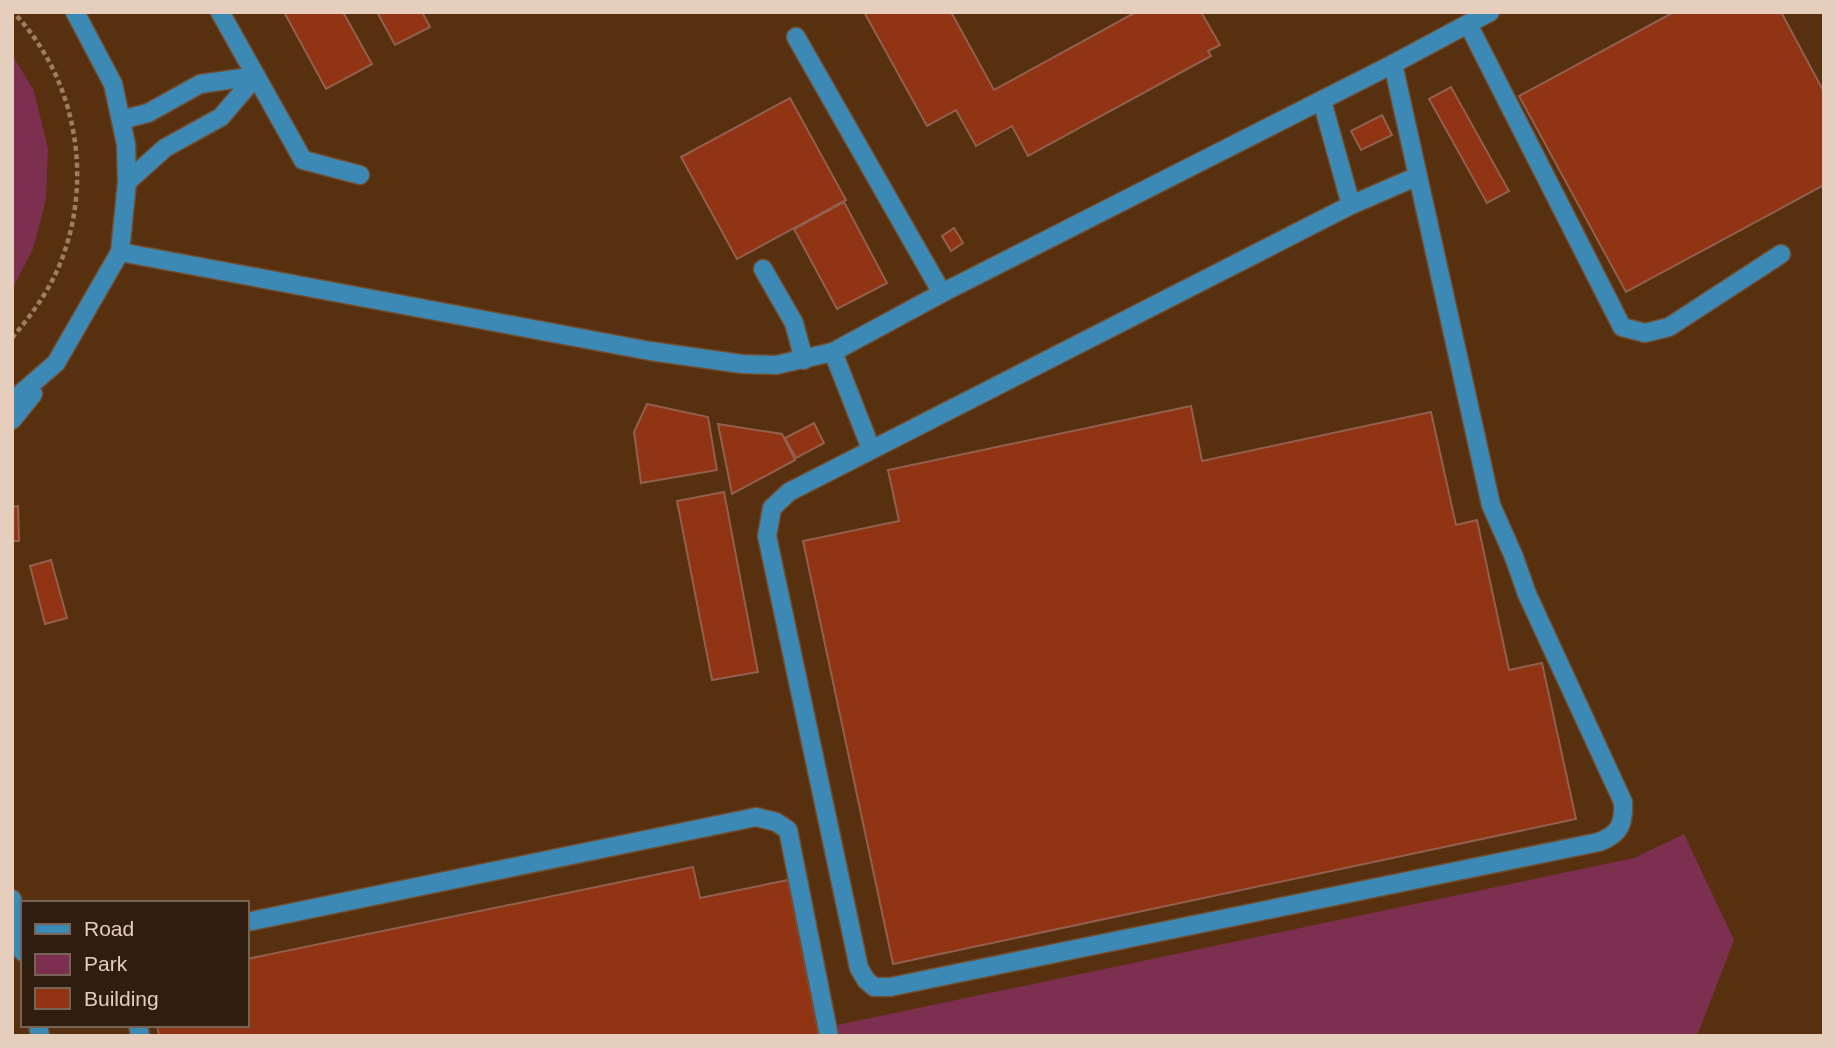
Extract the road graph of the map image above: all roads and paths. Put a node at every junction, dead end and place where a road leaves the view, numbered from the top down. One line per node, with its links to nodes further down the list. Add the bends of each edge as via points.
1 (13, 12): 19 (path, via 52,68 74,130 77,162 72,227 63,258 32,315)
2 (75, 12): 10 (street, via 113,85)
3 (220, 12): 8 (street)
4 (1490, 12): 5 (street)
5 (1468, 24): 7 (street); 16 (street, via 1622,327 1645,333 1669,327)
6 (796, 37): 18 (street)
7 (1393, 64): 9 (street); 12 (street)
8 (256, 76): 10 (street, via 200,84 148,113); 11 (street, via 303,160); 13 (street, via 221,117 165,148)
9 (1322, 101): 14 (street); 18 (street)
10 (121, 120): 13 (street)
11 (360, 175)
12 (1418, 176): 14 (street); 25 (street, via 1491,505 1623,802 1624,815 1611,837 874,987 859,968 767,536 772,508 789,492)
13 (127, 182): 15 (street)
14 (1351, 205): 25 (street)
15 (120, 252): 21 (street, via 650,351 742,364); 22 (street)
16 (1781, 254)
17 (763, 269): 21 (street, via 794,323)
18 (942, 293): 20 (street)
19 (12, 338)
20 (833, 352): 21 (street); 25 (street)
21 (804, 360)
22 (56, 363): 23 (street); 24 (street)
23 (12, 401)
24 (12, 420)
25 (871, 449)
26 (12, 899): 28 (street)
27 (248, 922): 29 (street, via 756,817 788,830)
28 (21, 942)
29 (829, 1036)

